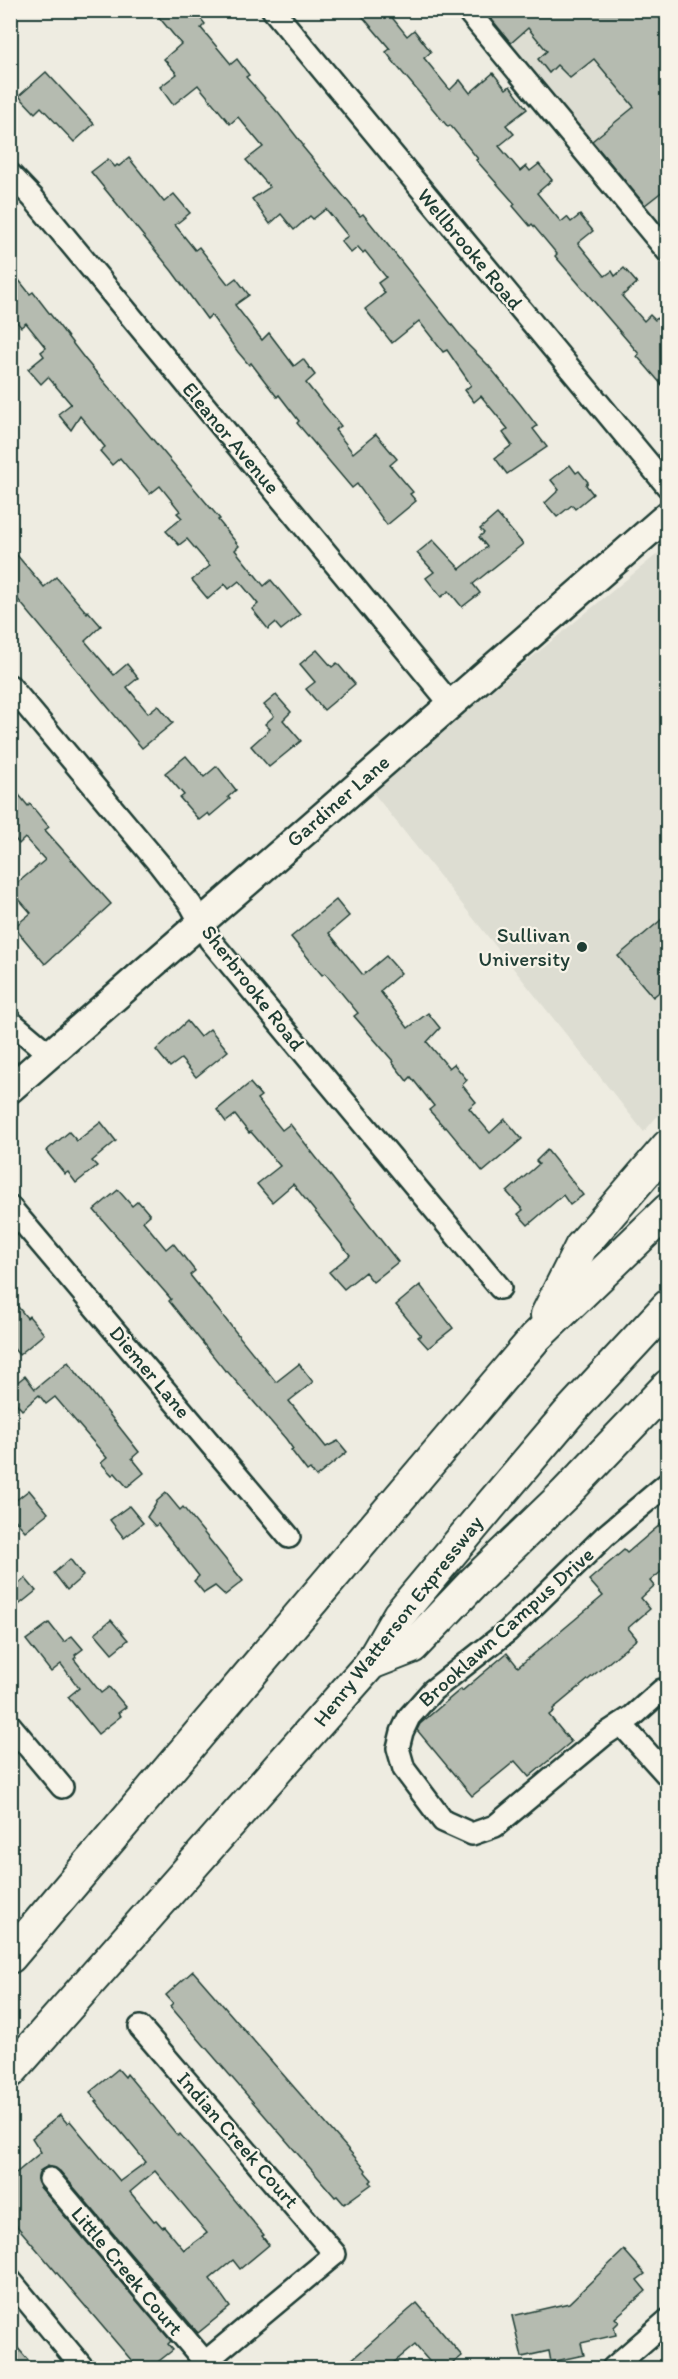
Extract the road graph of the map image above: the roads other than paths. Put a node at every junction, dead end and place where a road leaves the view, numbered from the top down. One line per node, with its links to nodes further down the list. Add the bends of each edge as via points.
1 (273, 10): 5 (street, Wellbrooke Road)
2 (467, 10): 4 (street)
3 (10, 174): 8 (street, Eleanor Avenue)
4 (668, 252)
5 (668, 487)
6 (668, 515): 8 (main road, Gardiner Lane)
7 (10, 686): 9 (street, Sherbrooke Road, via 160,865)
8 (450, 703): 9 (main road, Gardiner Lane)
9 (200, 921): 11 (main road, Gardiner Lane); 16 (street, Sherbrooke Road, via 210,940)
10 (10, 1021): 11 (street)
11 (49, 1054): 12 (main road, Gardiner Lane)
12 (10, 1089)
13 (668, 1146): 18 (highway, via 581,1247)
14 (10, 1207): 21 (street, Diemer Lane)
15 (668, 1210): 18 (highway)
16 (500, 1288)
17 (668, 1306): 22 (highway, Henry Watterson Expressway, via 503,1490 399,1615)
18 (535, 1338): 28 (highway)
19 (668, 1386): 22 (highway, via 412,1647)
20 (668, 1483): 24 (street, Brooklawn Campus Drive, via 605,1536 508,1630 433,1690 409,1717 398,1748 404,1769 443,1821 472,1834 495,1826)
21 (289, 1537)
22 (370, 1663): 30 (highway, Henry Watterson Expressway)
23 (662, 1690): 24 (street, Brooklawn Campus Drive)
24 (621, 1724): 26 (street)
25 (10, 1725): 27 (street)
26 (668, 1776)
27 (62, 1787)
28 (10, 1957)
29 (140, 2027): 34 (street, Indian Creek Court, via 335,2254)
30 (10, 2072)
31 (50, 2179): 34 (street, Little Creek Court)
32 (10, 2280): 35 (street)
33 (668, 2320): 36 (street)
34 (201, 2365)
35 (83, 2368)
36 (613, 2368)

